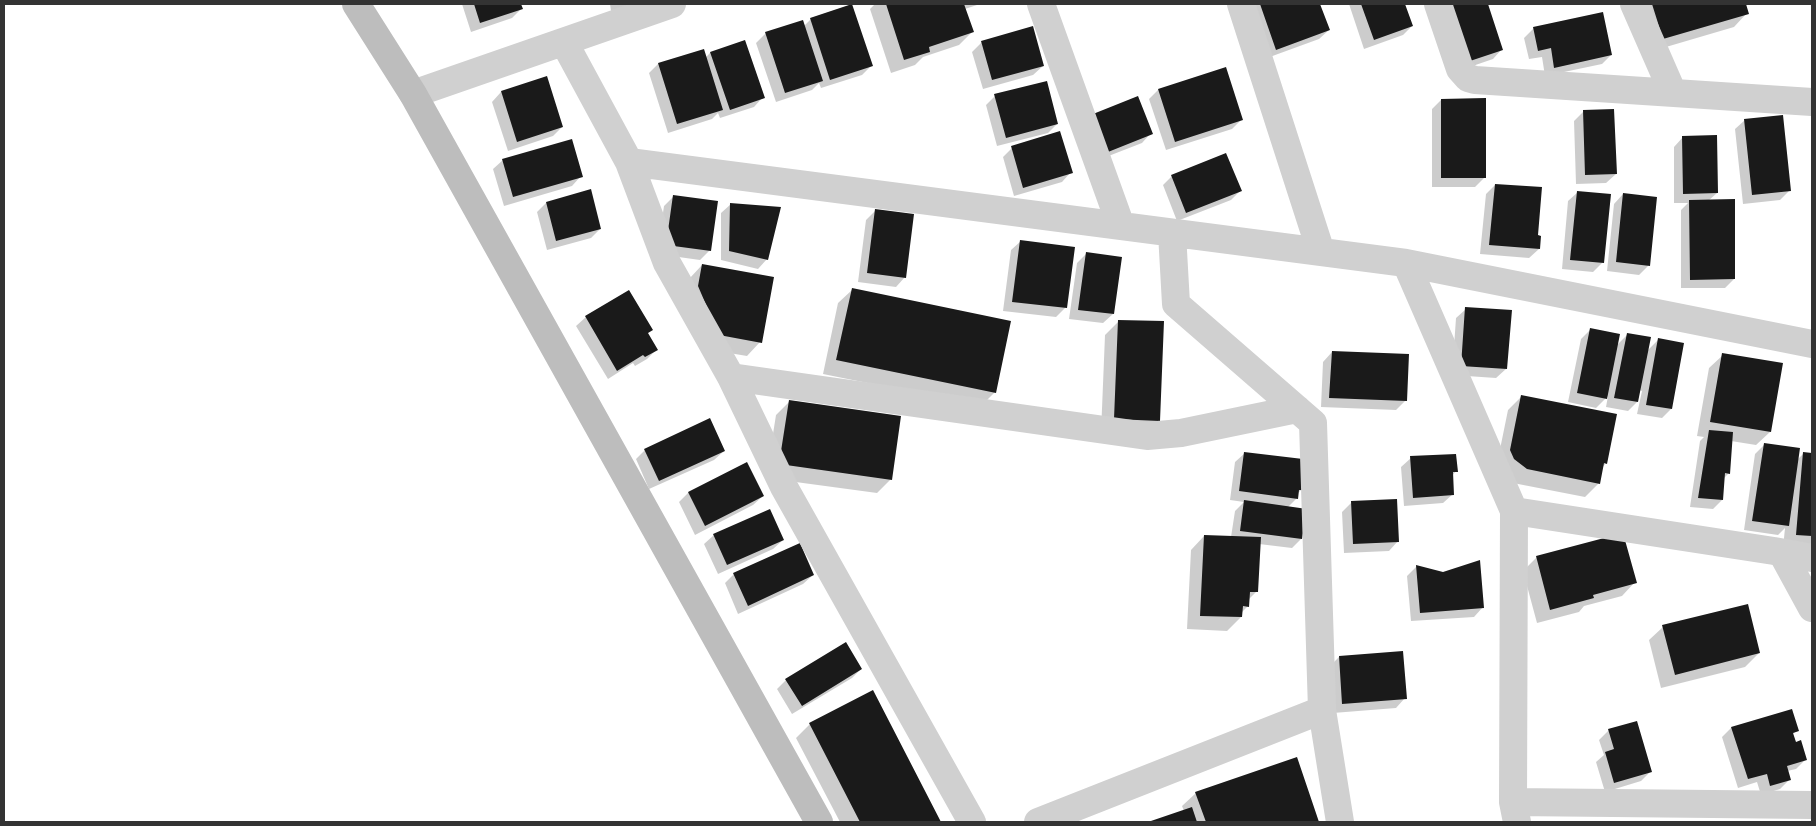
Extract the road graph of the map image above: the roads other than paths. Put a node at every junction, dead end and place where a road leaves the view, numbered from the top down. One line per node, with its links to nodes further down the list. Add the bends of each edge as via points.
1 (356, 4): 9 (street)
2 (672, 4): 7 (street)
3 (1041, 4): 12 (street)
4 (1242, 4): 14 (street)
5 (1438, 4): 8 (street, via 1460,69 1468,78)
6 (1634, 4): 8 (street)
7 (564, 42): 9 (street); 11 (street)
8 (1673, 93): 10 (street)
9 (413, 94): 26 (street)
10 (1812, 102)
11 (629, 162): 12 (street); 17 (street, via 667,263)
12 (1121, 226): 13 (street)
13 (1172, 233): 14 (street); 18 (street, via 1176,304)
14 (1321, 252): 15 (street)
15 (1406, 263): 16 (street); 19 (street)
16 (1812, 344)
17 (732, 377): 18 (street, via 1147,436 1181,433); 27 (street, via 784,487)
18 (1297, 409): 23 (street, via 1313,423)
19 (1514, 511): 20 (street); 25 (street)
20 (1782, 553): 21 (street); 22 (street)
21 (1812, 558)
22 (1812, 608)
23 (1322, 710): 28 (street); 29 (street)
24 (1812, 805): 25 (street)
25 (1515, 812)
26 (819, 822)
27 (972, 822)
28 (1038, 822)
29 (1340, 822)

